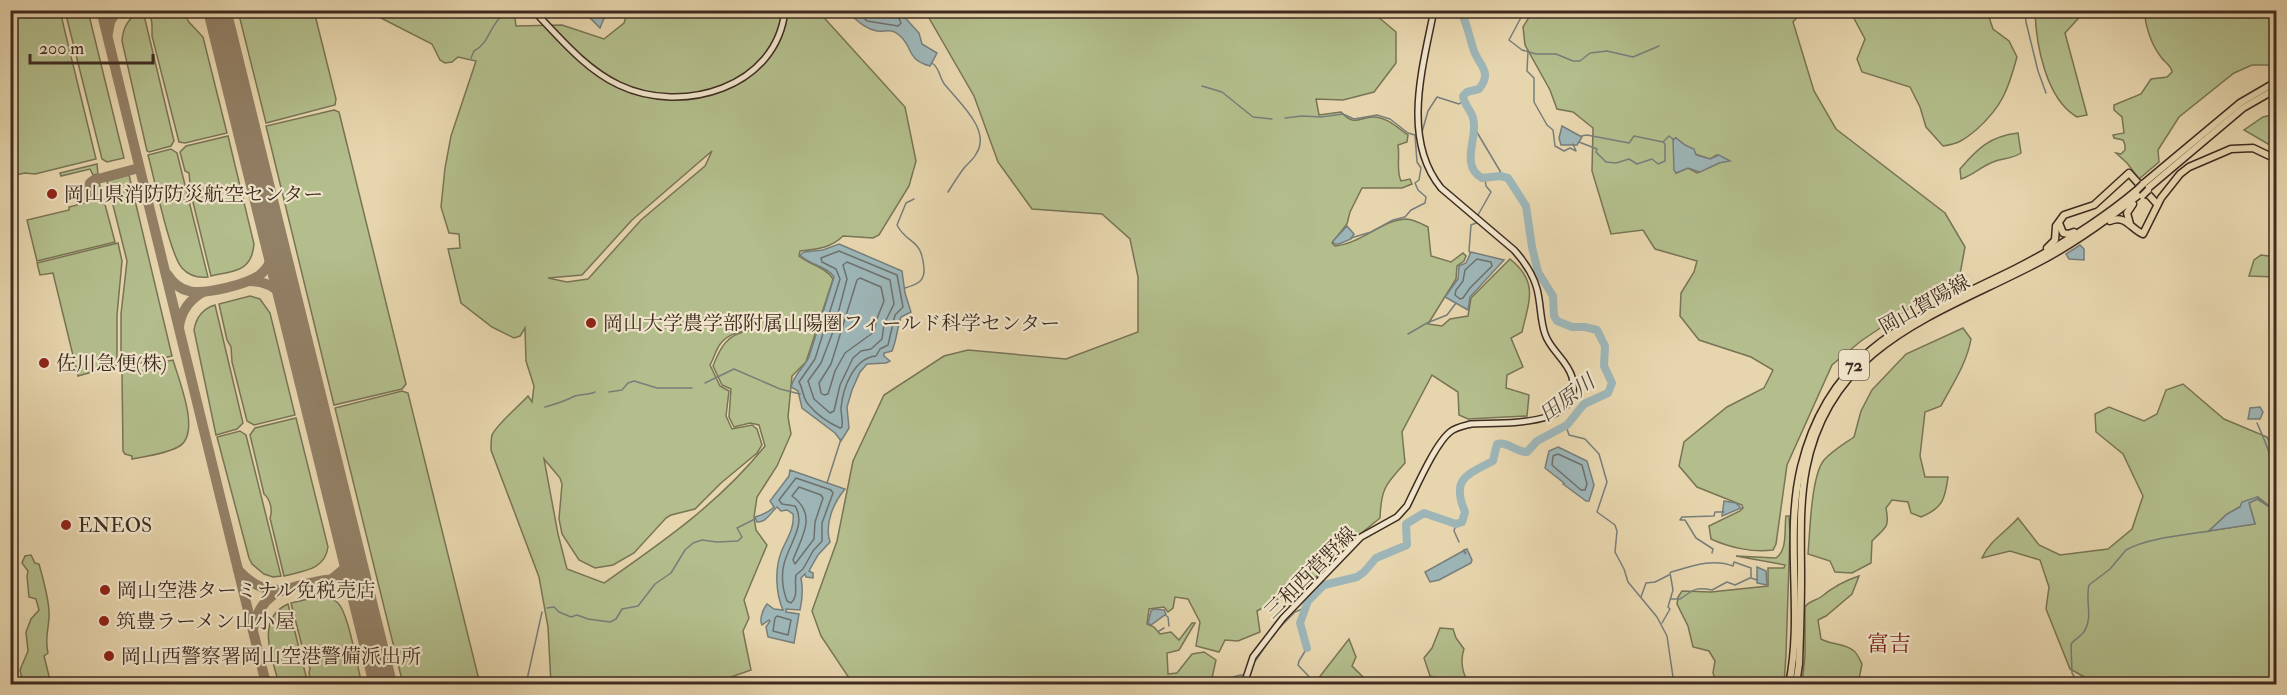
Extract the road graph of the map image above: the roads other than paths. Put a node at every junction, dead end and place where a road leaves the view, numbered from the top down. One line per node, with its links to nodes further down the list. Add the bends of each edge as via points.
1 (532, 10): 2 (main road, via 596,71 619,85 649,96 681,98 728,87 752,72 773,46)
2 (784, 10)
3 (1434, 10): 15 (main road, 三和西菅野線, via 1419,92 1424,158 1441,188 1523,261 1537,289 1546,339 1569,370 1571,395 1562,410 1546,419 1471,424 1451,431 1402,511 1361,537 1282,618 1253,657)
4 (2277, 82): 7 (main road, 岡山賀陽線 / 72, via 2240,103)
5 (2277, 89): 7 (main road, 岡山賀陽線 / 72, via 2243,108)
6 (2277, 159): 9 (main road, 岡山賀陽線 / 72, via 2253,148 2219,153 2184,170)
7 (2146, 188): 8 (main road, 岡山賀陽線 / 72, bridge)
8 (2140, 193): 10 (main road, 岡山賀陽線 / 72); 12 (main road, 岡山賀陽線 / 72, via 2128,209); 13 (main road, 岡山賀陽線 / 72)
9 (2157, 204): 11 (main road, via 2129,173 2094,205 2069,212); 12 (main road, 岡山賀陽線 / 72, via 2143,234)
10 (2113, 209): 11 (main road, 岡山賀陽線 / 72, via 2068,234 2061,231); 14 (main road, 岡山賀陽線 / 72)
11 (2059, 223): 14 (main road, 岡山賀陽線 / 72, via 2051,245)
12 (2130, 225): 13 (main road, 岡山賀陽線 / 72, via 2116,218)
13 (2079, 239): 17 (main road, 岡山賀陽線 / 72, via 1895,336 1863,362 1834,398 1814,442 1802,496)
14 (2014, 269): 16 (main road, 岡山賀陽線 / 72, via 1888,335 1844,376 1818,417 1800,469 1796,498)
15 (1244, 684)
16 (1789, 684)
17 (1796, 684)

